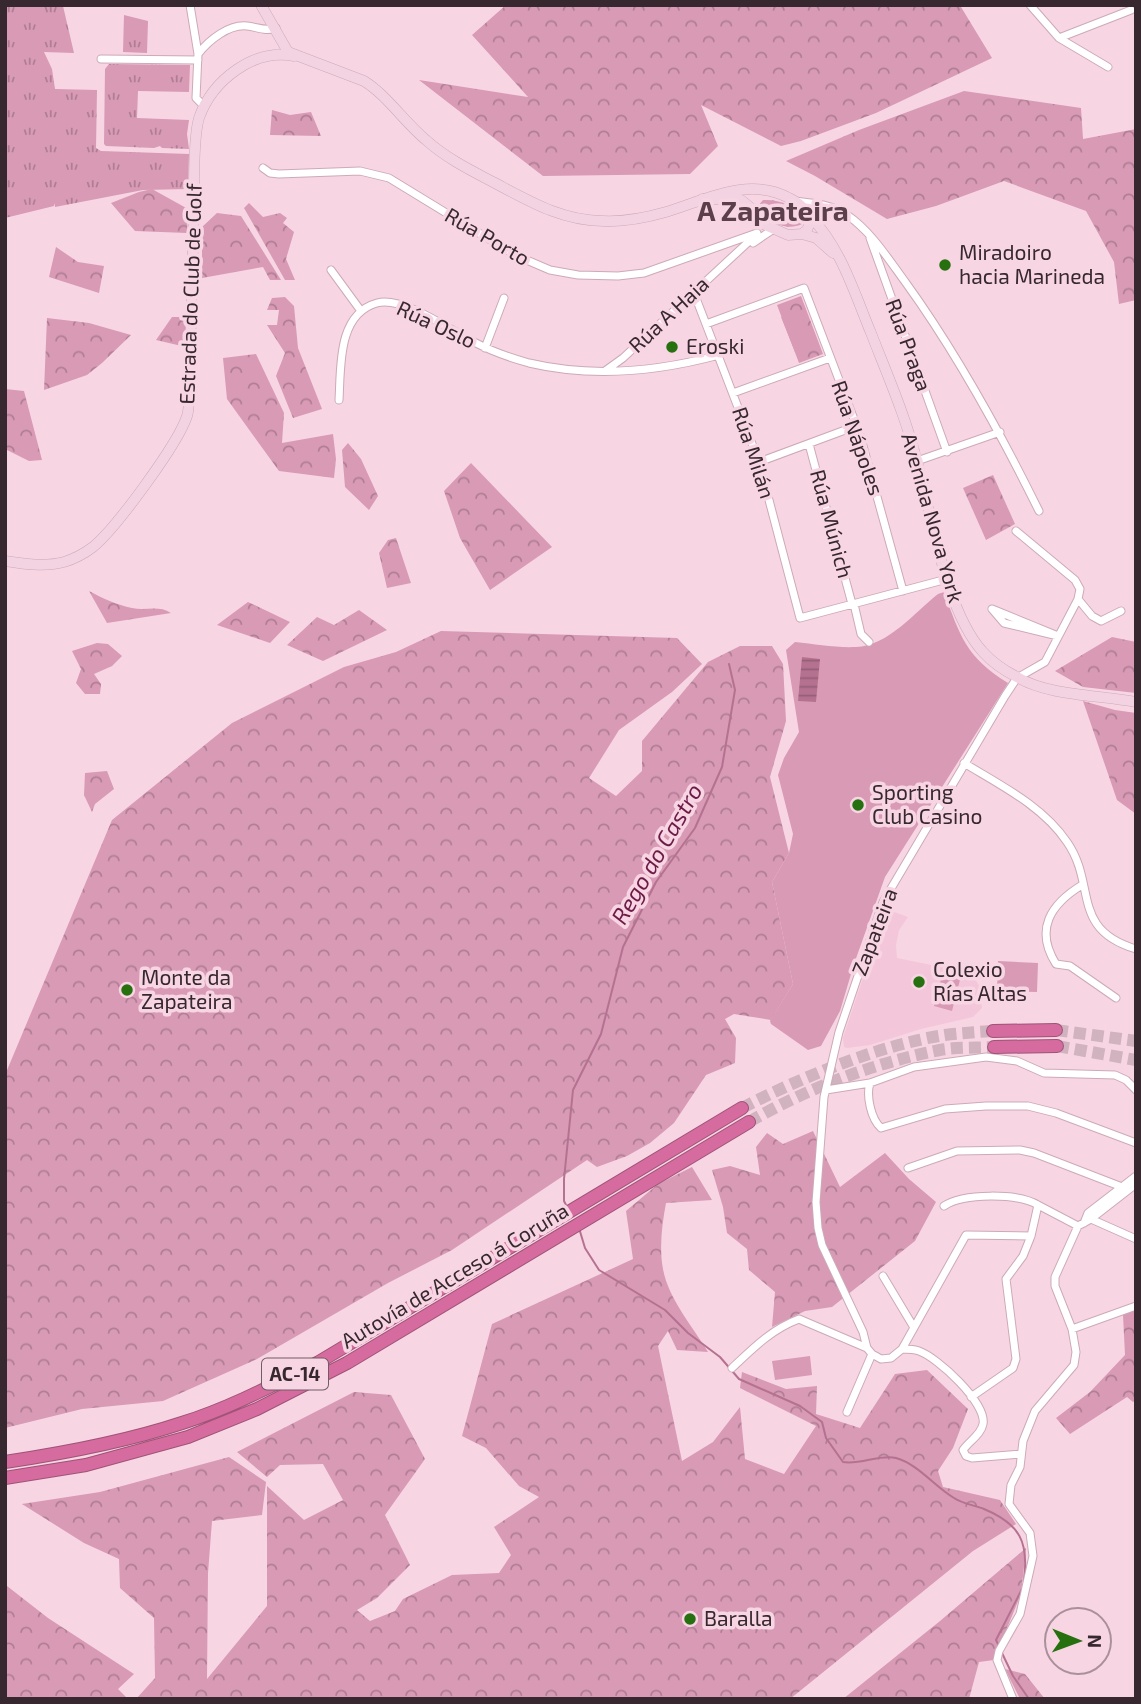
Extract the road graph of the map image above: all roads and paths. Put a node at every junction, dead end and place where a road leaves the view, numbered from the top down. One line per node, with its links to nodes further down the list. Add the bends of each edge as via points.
1 (190, 5): 9 (street)
2 (261, 5): 5 (street)
3 (1030, 5): 6 (street)
4 (1131, 10): 6 (street)
5 (276, 28): 7 (street); 8 (street); 9 (street, via 234,28 211,41)
6 (1059, 38): 11 (street)
7 (288, 49): 8 (street, Estrada do Club de Golf); 15 (street, Estrada do Club de Golf, via 374,87 440,152 549,211 582,220 620,221)
8 (272, 55): 12 (street, Estrada do Club de Golf, via 235,71)
9 (198, 57): 10 (street); 12 (street, via 196,97)
10 (101, 59)
11 (1108, 67)
12 (204, 106): 48 (street, Estrada do Club de Golf, via 197,134 189,395 181,430 91,549 46,565)
13 (263, 168): 24 (street, Rúa Porto, via 279,174 360,171 388,178 515,255 550,270 578,275 643,273)
14 (768, 191): 15 (street, via 736,190); 16 (street); 18 (street, via 756,197)
15 (702, 199): 18 (street, via 741,200)
16 (794, 201): 17 (street); 19 (street)
17 (819, 204): 19 (street); 22 (street, via 845,213)
18 (751, 208): 20 (street)
19 (808, 214): 21 (street, via 809,225); 26 (street, Avenida Nova York, via 829,239)
20 (764, 229): 21 (street); 23 (street, Rúa A Haia); 23 (street, Rúa A Haia); 24 (street, Rúa Porto)
21 (802, 234): 26 (street, Avenida Nova York, via 830,248)
22 (870, 238): 41 (street, via 940,330); 43 (street, Rúa Praga)
23 (746, 246): 24 (street, Rúa Porto); 25 (street, Rúa A Haia)
24 (717, 247): 25 (street, via 728,248)
25 (732, 257): 28 (street, Rúa A Haia)
26 (843, 267): 44 (street, Avenida Nova York, via 891,383)
27 (331, 270): 30 (street)
28 (694, 293): 31 (street, Rúa Milán); 34 (street, Rúa A Haia)
29 (504, 298): 32 (street)
30 (361, 311): 32 (street, Rúa Oslo, via 394,302); 39 (street, via 347,328)
31 (706, 324): 33 (street, Rúa Milán); 35 (street, Rúa Nápoles, via 804,288)
32 (485, 348): 36 (street, Rúa Oslo, via 529,363)
33 (719, 355): 37 (street, Rúa Oslo); 38 (street, Rúa Milán)
34 (623, 358): 36 (street, Rúa A Haia); 37 (street, via 621,367)
35 (830, 358): 38 (street); 40 (street, Rúa Nápoles)
36 (604, 372): 37 (street, Rúa Oslo)
37 (635, 372)
38 (733, 393): 45 (street, Rúa Milán)
39 (339, 400)
40 (856, 426): 42 (street); 50 (street, Rúa Nápoles)
41 (1000, 432): 43 (street); 46 (street)
42 (809, 444): 45 (street); 52 (street, Rúa Múnich)
43 (947, 452): 44 (street)
44 (917, 461): 49 (street, Avenida Nova York)
45 (759, 462): 52 (street, Rúa Milán, via 800,618)
46 (1039, 511)
47 (1016, 531): 51 (street, via 1075,580 1080,589)
48 (5, 561)
49 (947, 579): 50 (street); 56 (street, Avenida Nova York, via 972,639)
50 (903, 591): 52 (street)
51 (1078, 600): 53 (street, via 1101,621); 54 (street)
52 (853, 604): 55 (street, Rúa Múnich, via 861,634)
53 (1121, 611)
54 (1058, 636): 54 (street, via 1047,630 992,609 1004,623); 56 (street, via 1045,662)
55 (869, 642)
56 (1017, 678): 57 (street, Avenida Nova York, via 1047,688); 58 (street, Zapateira)
57 (1136, 702)
58 (964, 763): 59 (street, via 1051,823 1068,843); 67 (street, Zapateira, via 883,902 840,1029)
59 (1082, 885): 60 (street, via 1094,923 1111,940); 61 (street, via 1056,904 1045,936 1056,964 1070,966)
60 (1135, 949)
61 (1116, 998)
62 (1056, 1030): 63 (highway)
63 (993, 1031)
64 (1057, 1046): 65 (highway)
65 (994, 1047)
66 (870, 1083): 67 (street); 68 (street, via 914,1068 986,1057 1017,1061 1044,1073 1115,1075); 71 (street, via 868,1095 881,1128 945,1109 1028,1106)
67 (826, 1090): 86 (street, Zapateira, via 817,1171 818,1228)
68 (1136, 1090)
69 (742, 1108): 91 (highway, Autovía de Acceso á Coruña / AC-14, via 319,1362 258,1392 184,1423 87,1449)
70 (749, 1122): 92 (highway, Autovía de Acceso á Coruña / AC-14, via 347,1363 257,1409 188,1437 86,1465)
71 (1136, 1143)
72 (908, 1168): 75 (street, via 957,1151 1020,1150)
73 (1136, 1176): 75 (street)
74 (1136, 1184): 78 (street)
75 (1122, 1187): 78 (street, via 1088,1213)
76 (1038, 1205): 77 (street, via 1018,1198 987,1197 953,1200); 78 (street); 79 (street)
77 (944, 1206)
78 (1085, 1222): 80 (street); 84 (street, via 1055,1277)
79 (1031, 1236): 83 (street, via 966,1235); 88 (street, via 1006,1279 1016,1348 1013,1368)
80 (1136, 1238)
81 (883, 1276): 83 (street)
82 (1136, 1306): 84 (street)
83 (913, 1326): 85 (street)
84 (1072, 1329): 90 (street, via 1074,1365 1035,1411)
85 (902, 1349): 86 (street, via 881,1359); 88 (street, via 919,1351 937,1361)
86 (870, 1351): 87 (street, via 799,1318 765,1336); 89 (street)
87 (732, 1368)
88 (971, 1397): 90 (street, via 984,1421 963,1450 966,1456)
89 (848, 1412)
90 (1021, 1454): 93 (street, via 1009,1504 1030,1533 1033,1556 1020,1614 997,1660)
91 (5, 1462)
92 (5, 1478)
93 (1013, 1699)

